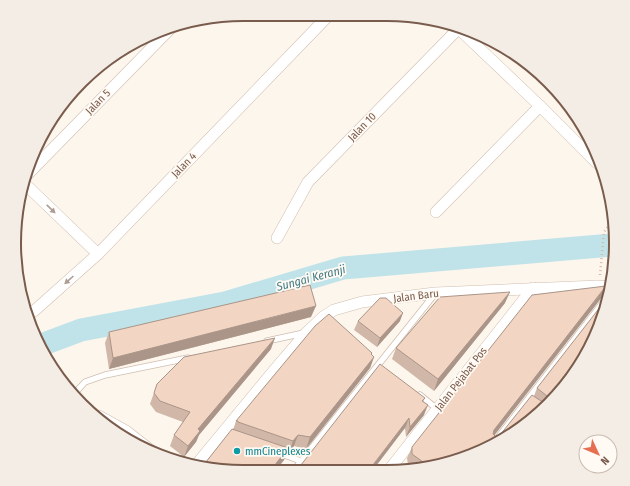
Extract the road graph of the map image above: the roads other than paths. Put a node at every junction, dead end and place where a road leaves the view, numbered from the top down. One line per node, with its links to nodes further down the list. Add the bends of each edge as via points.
1 (323, 21): 11 (street, Jalan 4)
2 (455, 32): 10 (street, Jalan 10, via 308,182)
3 (163, 36): 7 (street, Jalan 5)
4 (471, 38): 5 (street)
5 (540, 106): 6 (street); 9 (street)
6 (592, 158)
7 (35, 167)
8 (29, 187): 11 (street, one-way to 11)
9 (436, 212)
10 (277, 238)
11 (98, 254): 16 (street, Jalan 4, one-way to 16)
12 (605, 286): 13 (street, Jalan Baru)
13 (533, 288): 14 (street, Jalan Baru); 27 (street, Jalan Pejabat Pos)
14 (435, 293): 17 (street, Jalan Baru, via 362,302 334,310 326,320); 21 (lane)
15 (599, 308): 25 (lane)
16 (32, 310)
17 (306, 333): 18 (lane); 32 (street, Jalan Baru, via 276,368 226,435)
18 (260, 343)
19 (198, 356): 23 (lane, via 105,375 85,382)
20 (374, 358): 21 (lane)
21 (379, 363): 22 (lane); 33 (lane)
22 (385, 368)
23 (77, 390)
24 (414, 391): 27 (lane)
25 (527, 400): 26 (lane); 30 (lane)
26 (533, 404)
27 (437, 409): 35 (street, Jalan Pejabat Pos)
28 (119, 427): 29 (street)
29 (129, 433)
30 (502, 433)
31 (272, 451): 33 (lane)
32 (200, 461)
33 (301, 461): 34 (lane)
34 (298, 465)
35 (397, 465)

